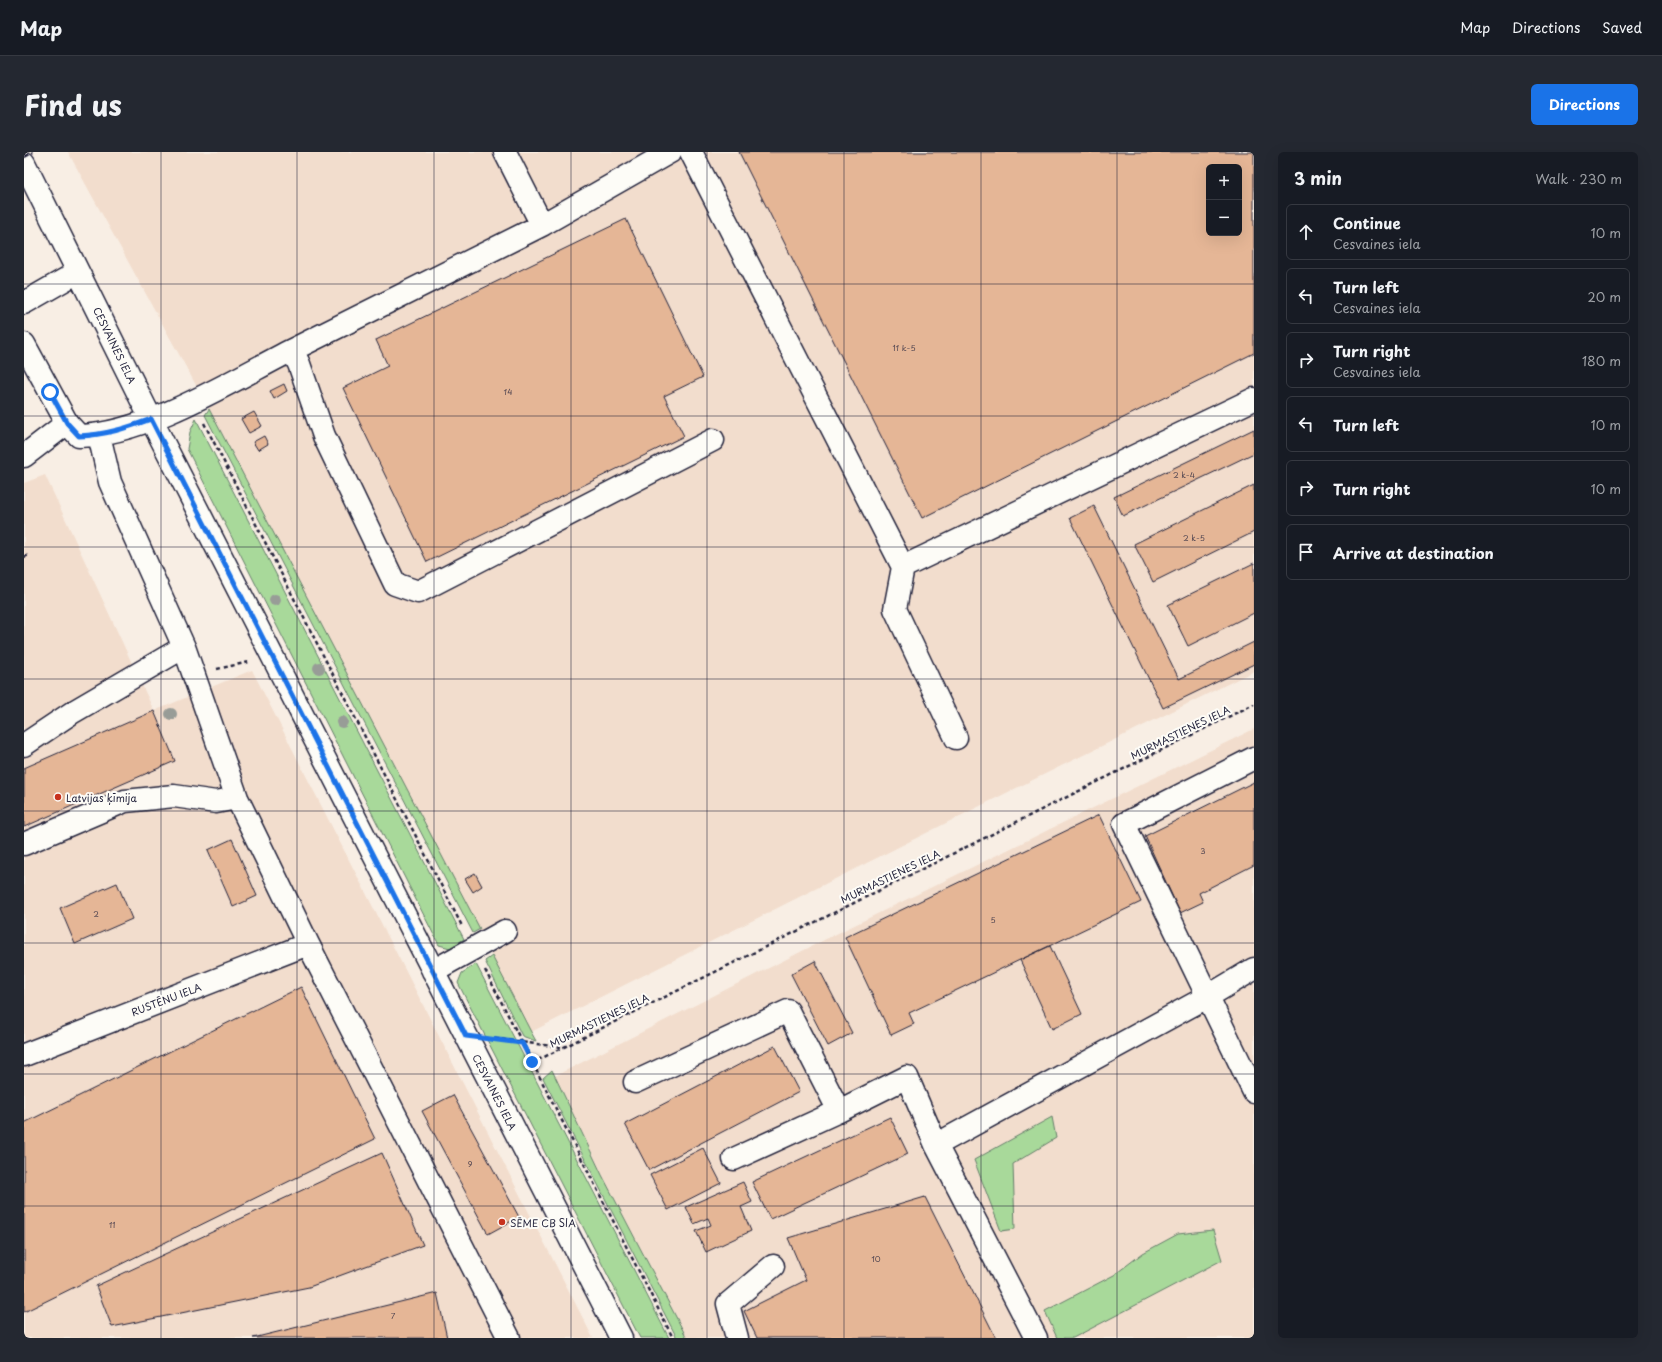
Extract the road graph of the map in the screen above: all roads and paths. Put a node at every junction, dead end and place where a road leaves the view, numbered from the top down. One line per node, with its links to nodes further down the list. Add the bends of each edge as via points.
1 (505, 152): 5 (street)
2 (670, 152): 5 (street)
3 (691, 152): 19 (street)
4 (24, 163): 6 (street, CESVAINES IELA)
5 (542, 225): 9 (street)
6 (78, 272): 7 (street); 12 (street, CESVAINES IELA)
7 (24, 303)
8 (24, 344): 13 (street)
9 (292, 350): 11 (street); 15 (street, via 324,436 395,584 418,592)
10 (1254, 399): 19 (street)
11 (193, 401): 12 (street); 27 (path)
12 (151, 419): 14 (street); 32 (street, CESVAINES IELA)
13 (67, 423): 14 (street, via 79,436); 16 (street)
14 (99, 435): 20 (street, via 110,482)
15 (713, 440)
16 (24, 456)
17 (29, 555): 18 (path)
18 (24, 557)
19 (903, 567): 22 (street, via 895,609)
20 (184, 647): 23 (street, via 73,712); 25 (street)
21 (1254, 704): 36 (path, MURMASTIENES IELA)
22 (956, 738)
23 (24, 745)
24 (1254, 758): 33 (street, via 1124,824)
25 (237, 798): 26 (street, via 216,802 174,796 125,801); 29 (street)
26 (24, 844)
27 (464, 930)
28 (505, 931): 32 (street)
29 (308, 944): 37 (street, RUSTĒNU IELA); 45 (street)
30 (484, 969): 35 (path)
31 (1254, 969): 33 (street)
32 (433, 971): 34 (street, CESVAINES IELA)
33 (1207, 997): 40 (street); 42 (street)
34 (466, 1036): 35 (path); 46 (street, CESVAINES IELA)
35 (522, 1043): 36 (path); 38 (path)
36 (562, 1048): 38 (path, MURMASTIENES IELA)
37 (24, 1055)
38 (532, 1062): 47 (path)
39 (635, 1082): 41 (street, via 788,1011)
40 (1254, 1092)
41 (839, 1111): 42 (street, via 907,1077); 43 (street)
42 (936, 1145): 49 (street)
43 (734, 1159)
44 (773, 1266): 48 (street, via 728,1304)
45 (509, 1338)
46 (621, 1338)
47 (673, 1338)
48 (737, 1338)
49 (1036, 1338)

